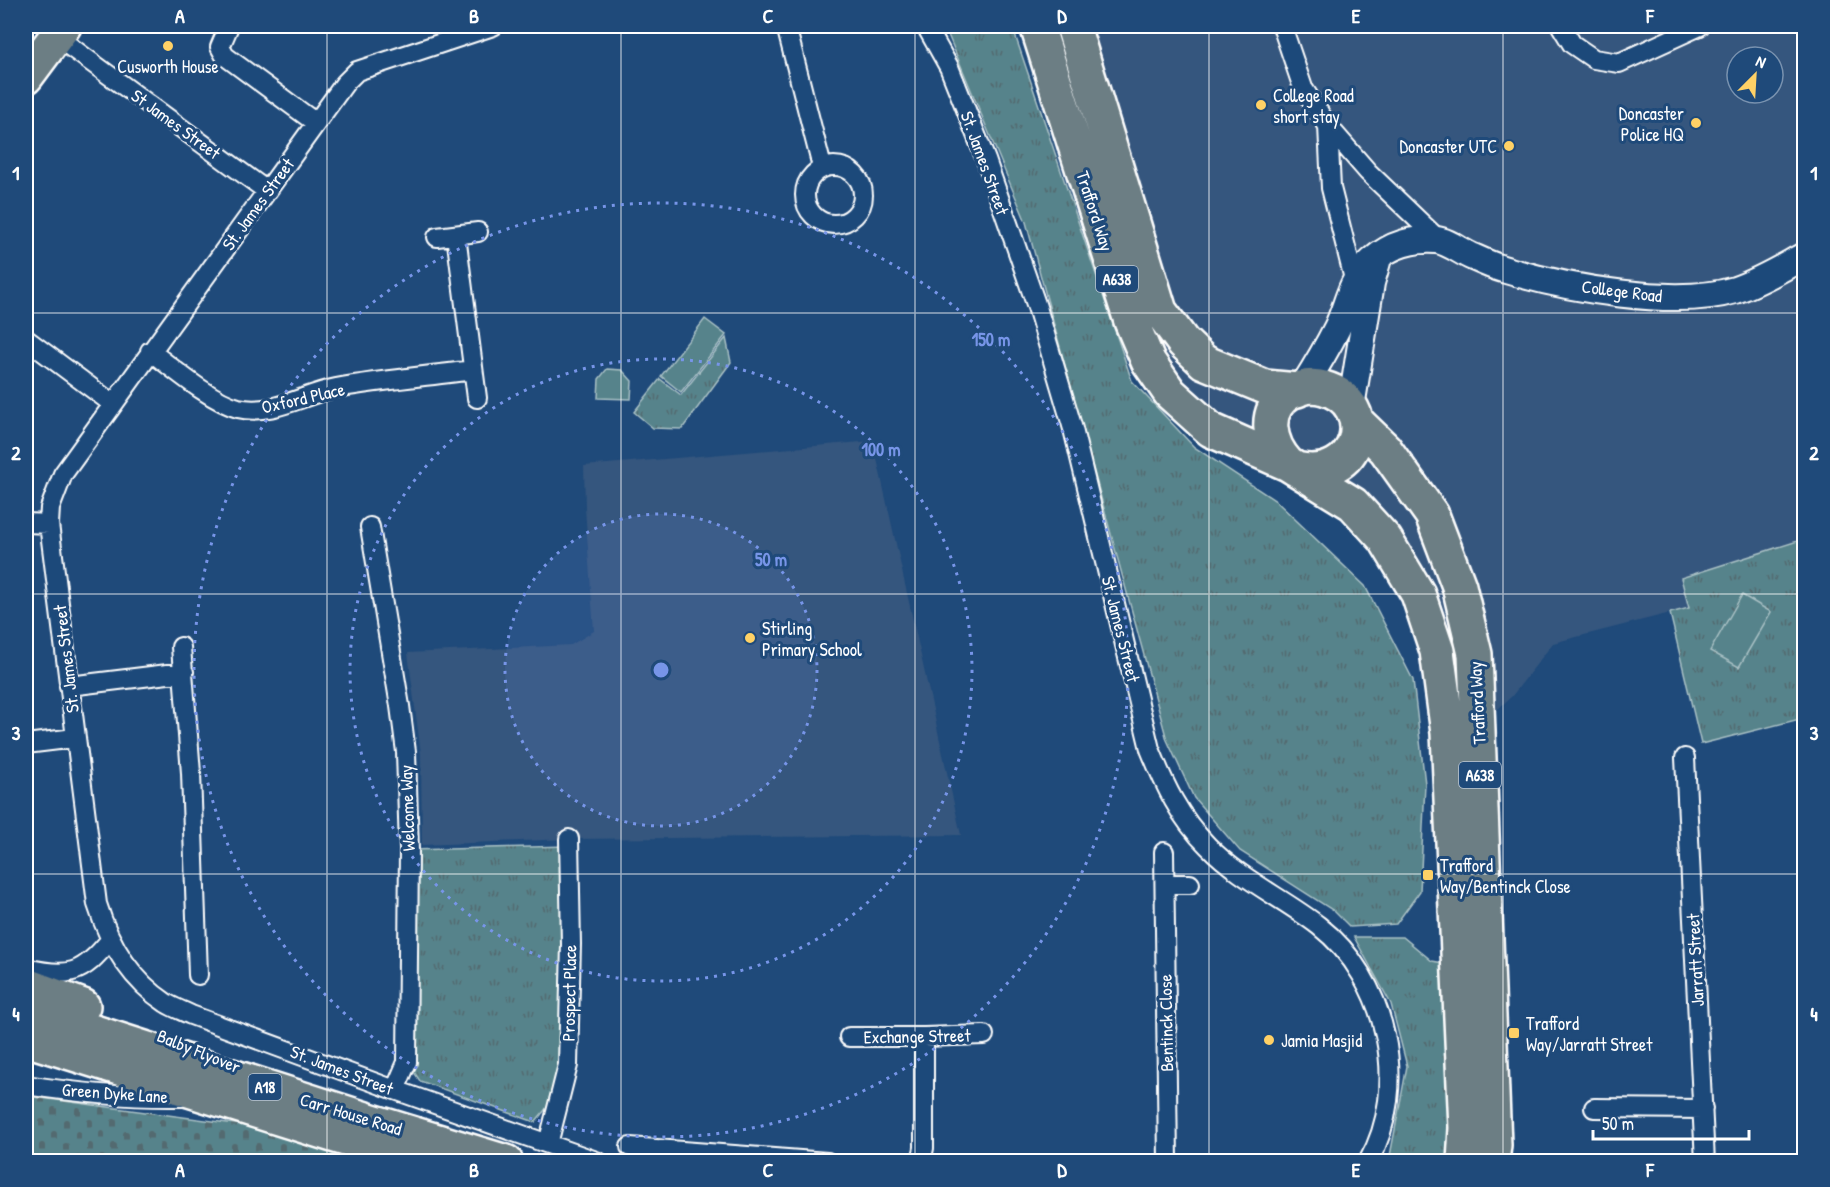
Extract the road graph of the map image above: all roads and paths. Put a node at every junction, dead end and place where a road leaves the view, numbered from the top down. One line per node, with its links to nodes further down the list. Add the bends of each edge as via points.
1 (228, 26): 12 (street, via 220,47 225,56)
2 (493, 26): 12 (street, St. James Street, via 357,71)
3 (786, 26): 14 (street)
4 (926, 26): 68 (street, St. James Street, via 949,67 1037,308 1073,429 1150,749 1164,786 1185,820 1216,854 1239,874 1321,928 1339,947 1358,969 1385,1027 1390,1089 1377,1145)
5 (1037, 26): 30 (highway, Trafford Way / A638, via 1131,321 1148,362 1170,393 1211,430)
6 (1073, 26): 26 (highway, Trafford Way / A638, via 1160,311 1204,362 1265,387)
7 (1282, 26): 13 (street, College Road, via 1302,88)
8 (1561, 26): 9 (street, via 1572,44 1586,54 1619,63)
9 (1700, 26)
10 (61, 31): 11 (highway); 15 (street, St James Street)
11 (26, 77)
12 (316, 123): 15 (street, St. James Street)
13 (1328, 126): 19 (street, College Road, via 1368,172); 22 (street, via 1331,188)
14 (822, 167)
15 (267, 191): 24 (street, St. James Street)
16 (478, 232): 17 (street)
17 (456, 235): 18 (street); 25 (street)
18 (437, 237)
19 (1440, 240): 20 (street, College Road, via 1406,241); 21 (street, College Road, via 1492,266 1533,278 1664,297 1706,296 1735,290)
20 (1379, 256): 22 (street, College Road); 29 (street, via 1371,283)
21 (1804, 256)
22 (1355, 283): 26 (street, College Road, via 1338,327)
23 (26, 339): 28 (street)
24 (150, 351): 25 (street, Oxford Place, via 221,402 255,409 336,388); 28 (street, St. James Street)
25 (473, 370): 27 (street)
26 (1300, 388): 29 (highway, Trafford Way / A638, via 1318,386 1332,390 1342,396); 30 (highway, Trafford Way / A638, via 1287,394 1277,406 1270,432 1278,453)
27 (477, 398)
28 (113, 404): 32 (street, St. James Street, via 63,474 50,508)
29 (1354, 415): 30 (highway, Trafford Way / A638, via 1354,443 1343,461 1330,470 1311,472); 70 (highway, Trafford Way / A638, via 1385,449 1432,515 1459,586 1475,654 1491,1038)
30 (1292, 466): 69 (highway, Trafford Way / A638, via 1353,504 1385,539 1418,594 1437,651 1448,733 1466,1128)
31 (26, 523): 32 (street)
32 (49, 524): 36 (street, St. James Street)
33 (370, 527): 54 (street, Welcome Way, via 406,752 407,1062)
34 (181, 647): 35 (street)
35 (184, 672): 36 (street); 46 (street)
36 (69, 686): 37 (street, St. James Street)
37 (75, 738): 38 (street); 44 (street, St. James Street, via 97,904)
38 (26, 744)
39 (1685, 758): 57 (street, Jarratt Street)
40 (569, 839): 59 (street, Prospect Place, via 568,1065)
41 (1164, 852): 42 (street, Bentinck Close)
42 (1165, 884): 43 (street); 67 (street, Bentinck Close)
43 (1190, 884)
44 (110, 940): 45 (street, via 96,958 76,970 62,974); 54 (street, St. James Street, via 143,984 166,1002 191,1015)
45 (26, 968)
46 (198, 975)
47 (26, 985): 58 (highway, Balby Flyover / A18, via 126,1021)
48 (26, 1010): 58 (highway, Carr House Road / A18)
49 (984, 1035): 51 (street, Exchange Street)
50 (849, 1037): 51 (street, Exchange Street)
51 (924, 1037): 66 (street)
52 (26, 1039): 55 (highway, Carr House Road / A18)
53 (26, 1085): 55 (street, Green Dyke Lane, via 146,1098)
54 (395, 1090): 59 (street, St. James Street)
55 (205, 1096): 62 (highway, Carr House Road / A18)
56 (1594, 1108): 57 (street)
57 (1703, 1109): 71 (street, Jarratt Street)
58 (372, 1121): 63 (highway, Carr House Road / A18)
59 (548, 1144): 64 (street, St. James Street)
60 (630, 1147): 61 (street)
61 (791, 1160): 65 (street)
62 (419, 1161)
63 (506, 1161)
64 (599, 1161)
65 (826, 1161)
66 (921, 1161)
67 (1168, 1161)
68 (1368, 1161)
69 (1464, 1161)
70 (1492, 1161)
71 (1705, 1161)

